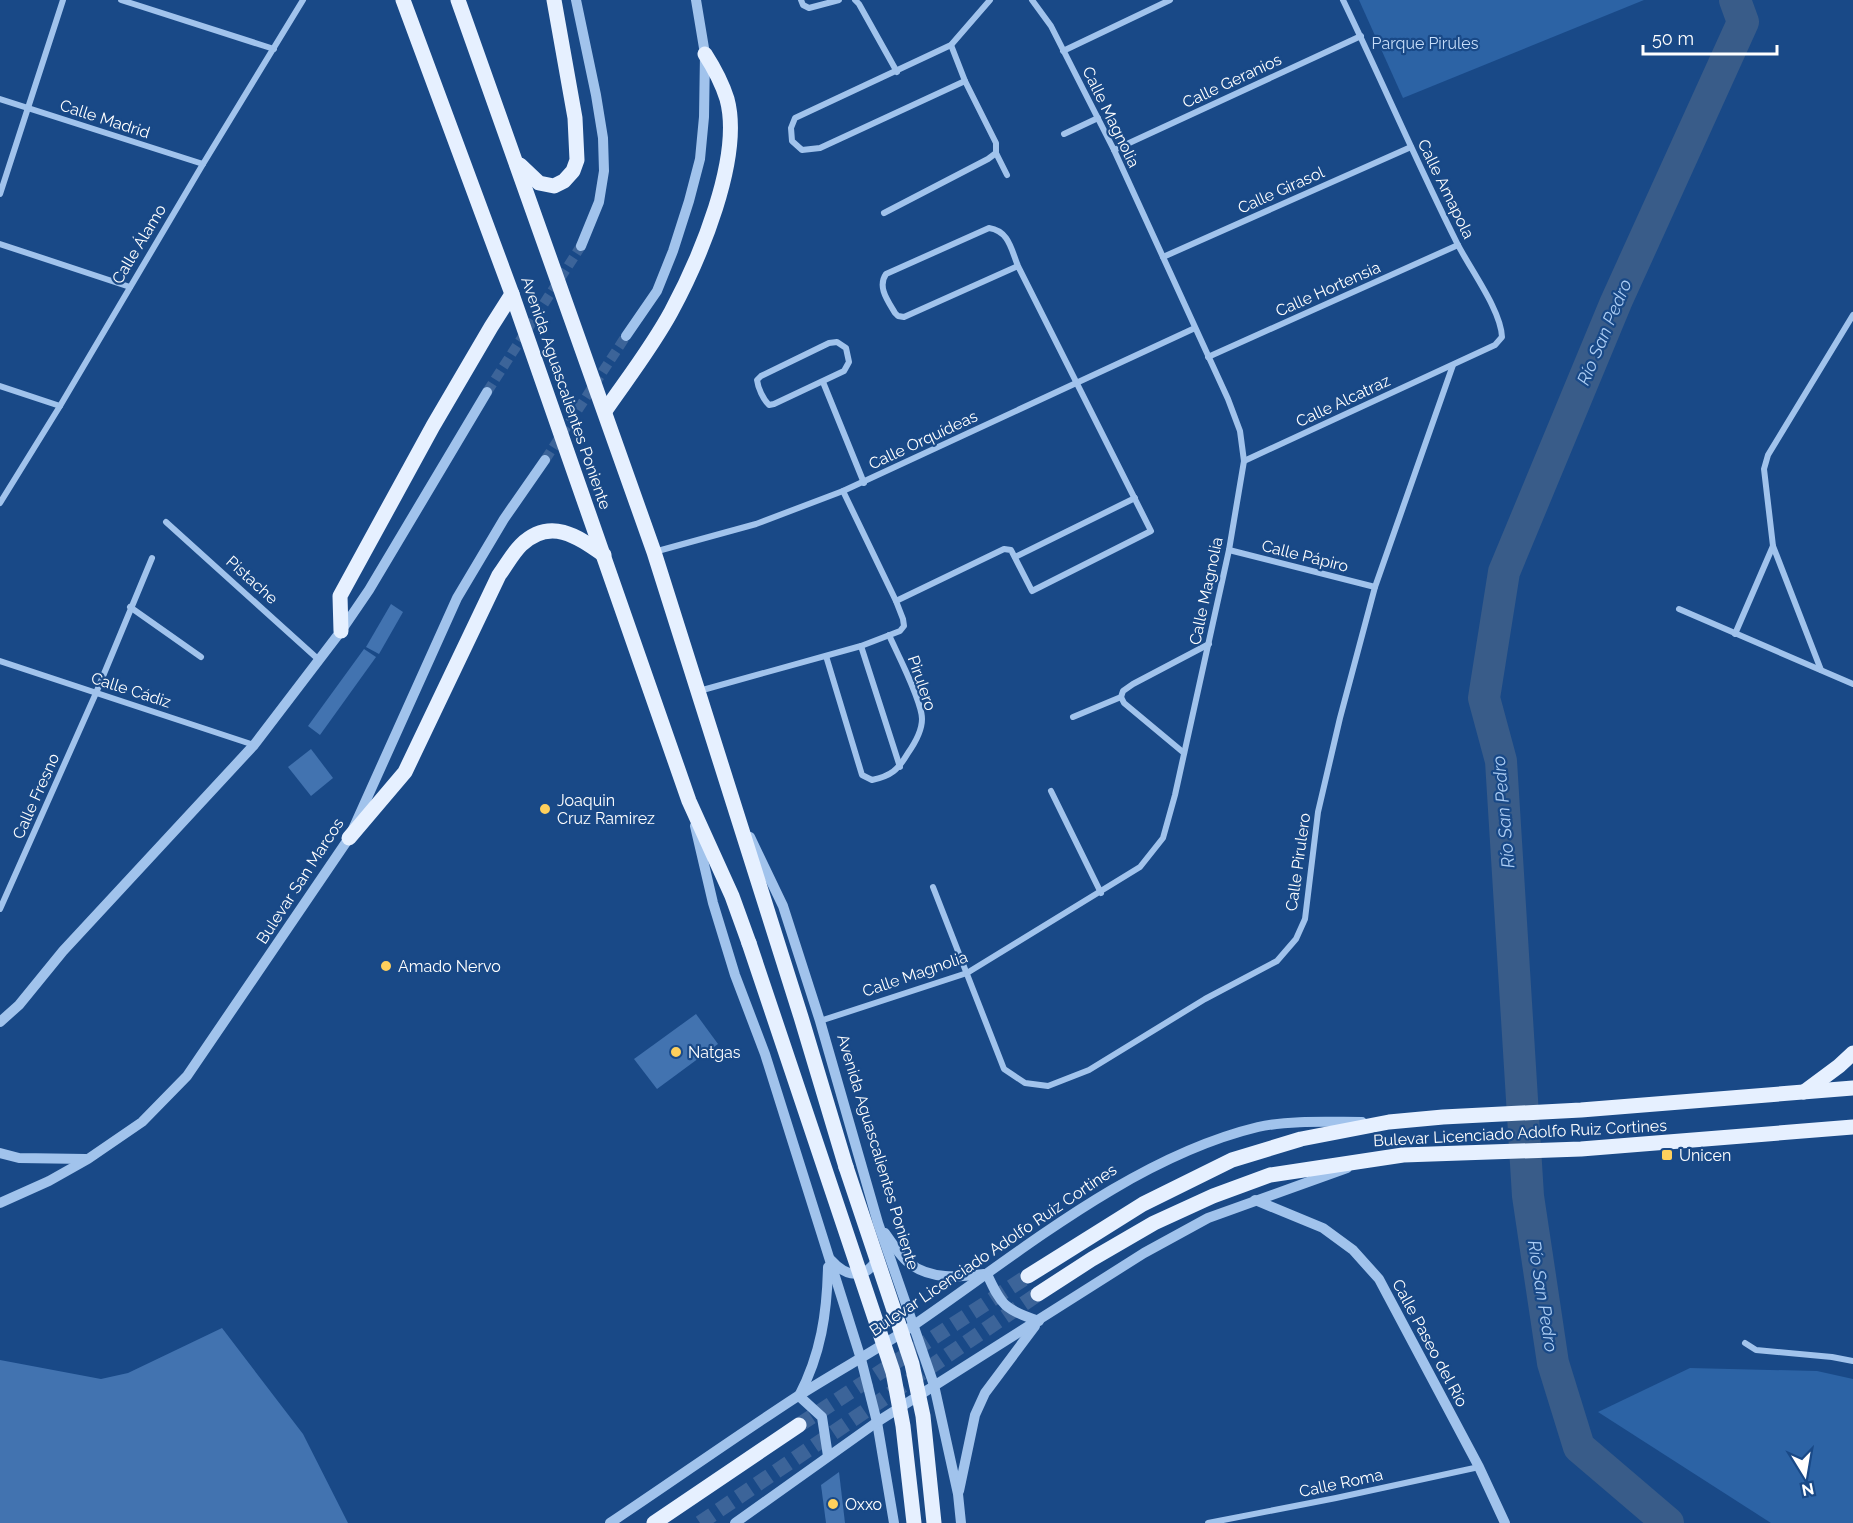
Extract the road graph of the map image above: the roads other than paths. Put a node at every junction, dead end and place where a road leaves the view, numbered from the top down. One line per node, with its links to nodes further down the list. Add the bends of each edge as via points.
1 (63, 0): 24 (street)
2 (121, 0): 18 (street)
3 (303, 0): 18 (street, Calle Álamo)
4 (403, 0): 41 (main road, Avenida Aguascalientes Poniente)
5 (458, 0): 30 (main road, Avenida Aguascalientes Poniente)
6 (554, 0): 30 (main road, via 575,118 577,159 569,176 554,186 539,183)
7 (576, 0): 37 (street, via 596,95 604,171 598,202)
8 (696, 0): 20 (street)
9 (801, 0): 10 (street, via 809,8)
10 (839, 0)
11 (855, 0): 21 (street)
12 (990, 0): 17 (street)
13 (1032, 0): 19 (street, Calle Magnolia)
14 (1170, 0): 19 (street)
15 (1343, 0): 16 (street, Calle Amapola)
16 (1361, 36): 27 (street, Calle Amapola); 28 (street, Calle Geranios)
17 (951, 45): 21 (street); 22 (street)
18 (274, 49): 31 (street, Calle Álamo)
19 (1063, 51): 25 (street, Calle Magnolia)
20 (705, 54): 44 (street, via 700,159 689,201 657,291); 52 (main road, via 727,100 731,131 718,201 670,314)
21 (897, 72): 22 (street, via 795,118 792,141 802,150 820,148)
22 (965, 81): 29 (street, via 996,142)
23 (0, 99): 24 (street, Calle Madrid)
24 (27, 108): 31 (street, Calle Madrid); 33 (street)
25 (1098, 118): 26 (street); 28 (street, Calle Magnolia)
26 (1064, 134)
27 (1411, 147): 36 (street, Calle Amapola); 38 (street, Calle Girasol)
28 (1114, 150): 38 (street, Calle Magnolia)
29 (996, 153): 32 (street); 34 (street)
30 (517, 162): 52 (main road, Avenida Aguascalientes Poniente)
31 (202, 164): 40 (street, Calle Álamo)
32 (1007, 175)
33 (0, 194)
34 (884, 213)
35 (0, 244): 40 (street)
36 (1458, 245): 45 (street, Calle Hortensia); 46 (street, Calle Amapola, via 1492,308 1502,337 1495,345)
37 (581, 246)
38 (1163, 257): 43 (street, Calle Magnolia)
39 (1018, 266): 39 (street, via 1006,235 989,228 886,274 882,287 894,314 904,317); 48 (street)
40 (130, 287): 51 (street, Calle Álamo)
41 (512, 294): 63 (main road, Avenida Aguascalientes Poniente); 70 (main road, via 439,416 340,597)
42 (1852, 321): 60 (street, via 1768,454 1764,470)
43 (1195, 328): 45 (street, Calle Magnolia); 48 (street, Calle Orquídeas)
44 (626, 336)
45 (1208, 357): 54 (street, Calle Magnolia, via 1240,431)
46 (1453, 365): 54 (street, Calle Alcatraz); 66 (street, Calle Pirulero)
47 (822, 382): 47 (street, via 769,405 757,380 837,342 846,348 849,362 844,370); 55 (street)
48 (1077, 382): 55 (street, Calle Orquídeas); 57 (street)
49 (0, 386): 51 (street)
50 (487, 392): 70 (street)
51 (60, 406): 58 (street, Calle Álamo)
52 (605, 411): 62 (main road, Avenida Aguascalientes Poniente)
53 (545, 460): 91 (street, Bulevar San Marcos, via 457,598)
54 (1244, 461): 61 (street, Calle Magnolia)
55 (864, 483): 56 (street, Calle Orquídeas)
56 (843, 491): 62 (street, Calle Orquídeas, via 756,524); 67 (street)
57 (1135, 498): 64 (street); 64 (street, via 1151,531 1032,591)
58 (0, 503)
59 (166, 522): 77 (street, Pistache)
60 (1773, 546): 71 (street); 79 (street)
61 (1229, 550): 66 (street, Calle Pápiro); 73 (street, Calle Magnolia)
62 (654, 552): 81 (main road, Avenida Aguascalientes Poniente)
63 (604, 555): 89 (main road, Avenida Aguascalientes Poniente); 91 (main road, via 579,537 564,532 534,535 520,546 499,575 405,772)
64 (1015, 557): 67 (street, via 1011,550 1004,549)
65 (152, 558): 68 (street, Calle Fresno)
66 (1375, 587): 95 (street, Calle Pirulero, via 1318,812 1305,919 1296,939 1277,961 1205,999 1089,1070 1048,1086 1025,1083 1004,1069)
67 (896, 601): 72 (street, via 904,626)
68 (130, 607): 76 (street); 82 (street, Calle Fresno)
69 (1679, 609): 71 (street)
70 (341, 631): 77 (street)
71 (1735, 634): 79 (street)
72 (890, 635): 74 (street); 87 (street, Pirulero, via 922,719 916,740)
73 (1209, 644): 83 (street, via 1123,690); 86 (street, Calle Magnolia)
74 (861, 646): 75 (street); 87 (street)
75 (826, 656): 81 (street); 87 (street, via 862,775 872,780 886,777)
76 (201, 657)
77 (319, 660): 85 (street)
78 (0, 661): 82 (street, Calle Cádiz)
79 (1821, 670): 80 (street)
80 (1853, 684)
81 (698, 691): 90 (main road, Avenida Aguascalientes Poniente)
82 (96, 693): 85 (street, Calle Cádiz); 94 (street, Calle Fresno)
83 (1121, 697): 84 (street); 86 (street)
84 (1073, 717)
85 (254, 745): 96 (street)
86 (1184, 753): 93 (street, Calle Magnolia, via 1162,838 1140,867)
87 (900, 767)
88 (1051, 791): 93 (street)
89 (688, 801): 111 (street, Avenida Aguascalientes Poniente, via 735,975 765,1054); 131 (main road, Avenida Aguascalientes Poniente, bridge, via 732,896 893,1372)
90 (733, 801): 97 (street, Avenida Aguascalientes Poniente, via 783,906); 132 (main road, Avenida Aguascalientes Poniente, bridge, via 846,1167 912,1364 923,1416)
91 (349, 838): 106 (street, Bulevar San Marcos, via 187,1076 142,1122)
92 (933, 887): 95 (street, Calle Pirulero)
93 (1101, 892): 95 (street, Calle Magnolia)
94 (0, 909)
95 (967, 973): 97 (street, Calle Magnolia)
96 (18, 1005): 98 (street); 99 (street)
97 (820, 1021): 110 (street, Avenida Aguascalientes Poniente)
98 (0, 1022)
99 (0, 1029)
100 (1853, 1053): 102 (main road)
101 (1853, 1088): 102 (main road, Bulevar Licenciado Adolfo Ruiz Cortines)
102 (1803, 1093): 103 (main road, Bulevar Licenciado Adolfo Ruiz Cortines)
103 (1389, 1122): 112 (street, Bulevar Licenciado Adolfo Ruiz Cortines, via 1308,1122 1259,1127 1211,1142 1128,1181); 113 (main road, Bulevar Licenciado Adolfo Ruiz Cortines, via 1301,1140 1232,1160 1143,1204)
104 (1853, 1127): 107 (main road, Bulevar Licenciado Adolfo Ruiz Cortines, via 1581,1149 1403,1155)
105 (0, 1153): 106 (street, via 19,1158)
106 (88, 1159): 109 (street, Bulevar San Marcos)
107 (1366, 1160): 108 (street); 114 (main road, Bulevar Licenciado Adolfo Ruiz Cortines, via 1270,1175 1213,1196 1154,1223)
108 (1255, 1200): 115 (street, via 1208,1218 1144,1253); 125 (street, Calle Paseo del Río, via 1323,1228 1353,1250 1379,1279)
109 (0, 1203)
110 (878, 1223): 111 (street, via 878,1259 871,1267 852,1274 839,1269); 112 (street, via 907,1262 922,1271 962,1277); 116 (street, Avenida Aguascalientes Poniente)
111 (829, 1257): 118 (street, Avenida Aguascalientes Poniente); 121 (street, via 818,1350)
112 (987, 1274): 115 (street, via 1004,1304 1016,1314); 116 (street, Bulevar Licenciado Adolfo Ruiz Cortines)
113 (1028, 1276)
114 (1038, 1294)
115 (1039, 1321): 120 (street); 126 (street, via 985,1393 975,1415)
116 (913, 1325): 118 (street, Bulevar Licenciado Adolfo Ruiz Cortines); 120 (street, Avenida Aguascalientes Poniente)
117 (1745, 1343): 119 (street, via 1756,1350)
118 (861, 1359): 121 (street, Bulevar Licenciado Adolfo Ruiz Cortines); 122 (street, Avenida Aguascalientes Poniente)
119 (1853, 1361)
120 (934, 1385): 122 (street); 126 (street, Avenida Aguascalientes Poniente)
121 (799, 1396): 124 (street, via 822,1417); 127 (street, Bulevar Licenciado Adolfo Ruiz Cortines)
122 (878, 1422): 124 (street); 130 (street, Avenida Aguascalientes Poniente)
123 (799, 1425): 128 (main road)
124 (828, 1456): 129 (street)
125 (1479, 1467): 134 (street, Calle Roma); 135 (street, Calle Paseo del Río)
126 (958, 1494): 133 (street, Avenida Aguascalientes Poniente)
127 (610, 1523)
128 (654, 1523)
129 (735, 1523)
130 (894, 1523)
131 (914, 1523)
132 (934, 1523)
133 (961, 1523)
134 (1208, 1523)
135 (1505, 1523)

